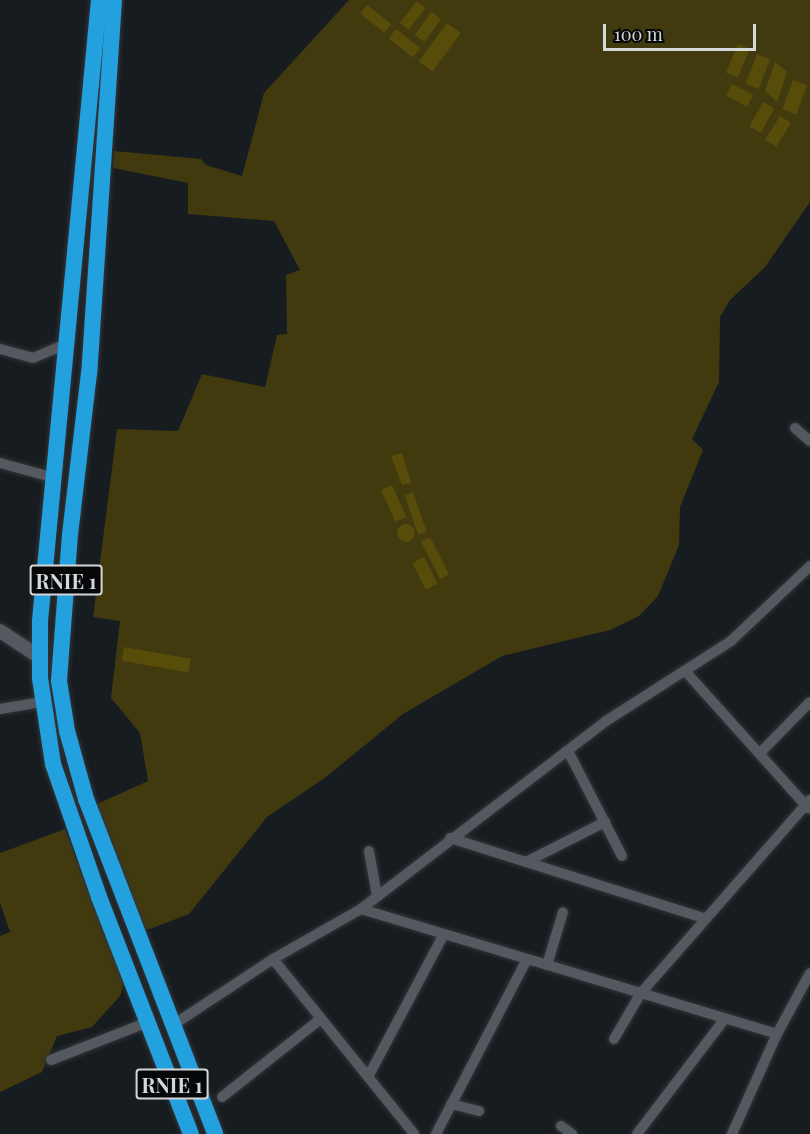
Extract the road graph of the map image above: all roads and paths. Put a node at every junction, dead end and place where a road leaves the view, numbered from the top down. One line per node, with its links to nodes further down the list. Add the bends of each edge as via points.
1 (99, 0): 3 (highway, RNIE 1)
2 (114, 0): 37 (highway, RNIE 1, via 89,373 71,524 59,681 67,731 86,799 137,940)
3 (68, 343): 4 (street, via 33,358); 8 (highway, RNIE 1)
4 (0, 350)
5 (795, 428): 6 (street)
6 (810, 441)
7 (0, 463): 8 (street)
8 (56, 478): 11 (highway, RNIE 1, via 40,621)
9 (810, 566): 12 (street, via 731,641)
10 (0, 631): 11 (street)
11 (41, 658): 13 (highway, RNIE 1)
12 (686, 672): 16 (street, via 606,721); 17 (street)
13 (42, 702): 15 (street); 36 (highway, RNIE 1, via 56,774)
14 (810, 702): 17 (street)
15 (0, 709)
16 (568, 751): 19 (street); 20 (street)
17 (760, 753): 18 (street)
18 (808, 805): 27 (street)
19 (605, 822): 22 (street); 23 (street)
20 (450, 838): 23 (street); 24 (street)
21 (369, 851): 24 (street)
22 (622, 856)
23 (526, 862): 27 (street)
24 (377, 896): 25 (street)
25 (361, 909): 28 (street); 29 (street)
26 (562, 912): 31 (street)
27 (703, 918): 33 (street)
28 (444, 934): 30 (street); 41 (street)
29 (273, 959): 34 (street); 37 (street)
30 (527, 959): 31 (street); 43 (street)
31 (548, 965): 33 (street)
32 (810, 974): 38 (street)
33 (641, 993): 35 (street); 39 (street)
34 (319, 1020): 41 (street); 42 (street)
35 (724, 1020): 38 (street); 51 (street)
36 (148, 1022): 40 (street); 46 (highway, RNIE 1)
37 (173, 1025): 47 (highway, RNIE 1)
38 (777, 1034): 52 (street)
39 (614, 1039)
40 (51, 1060)
41 (368, 1077): 48 (street)
42 (222, 1097)
43 (451, 1104): 44 (street); 49 (street)
44 (479, 1110)
45 (561, 1126): 50 (street)
46 (192, 1134)
47 (215, 1134)
48 (414, 1134)
49 (436, 1134)
50 (572, 1134)
51 (637, 1134)
52 (732, 1134)

